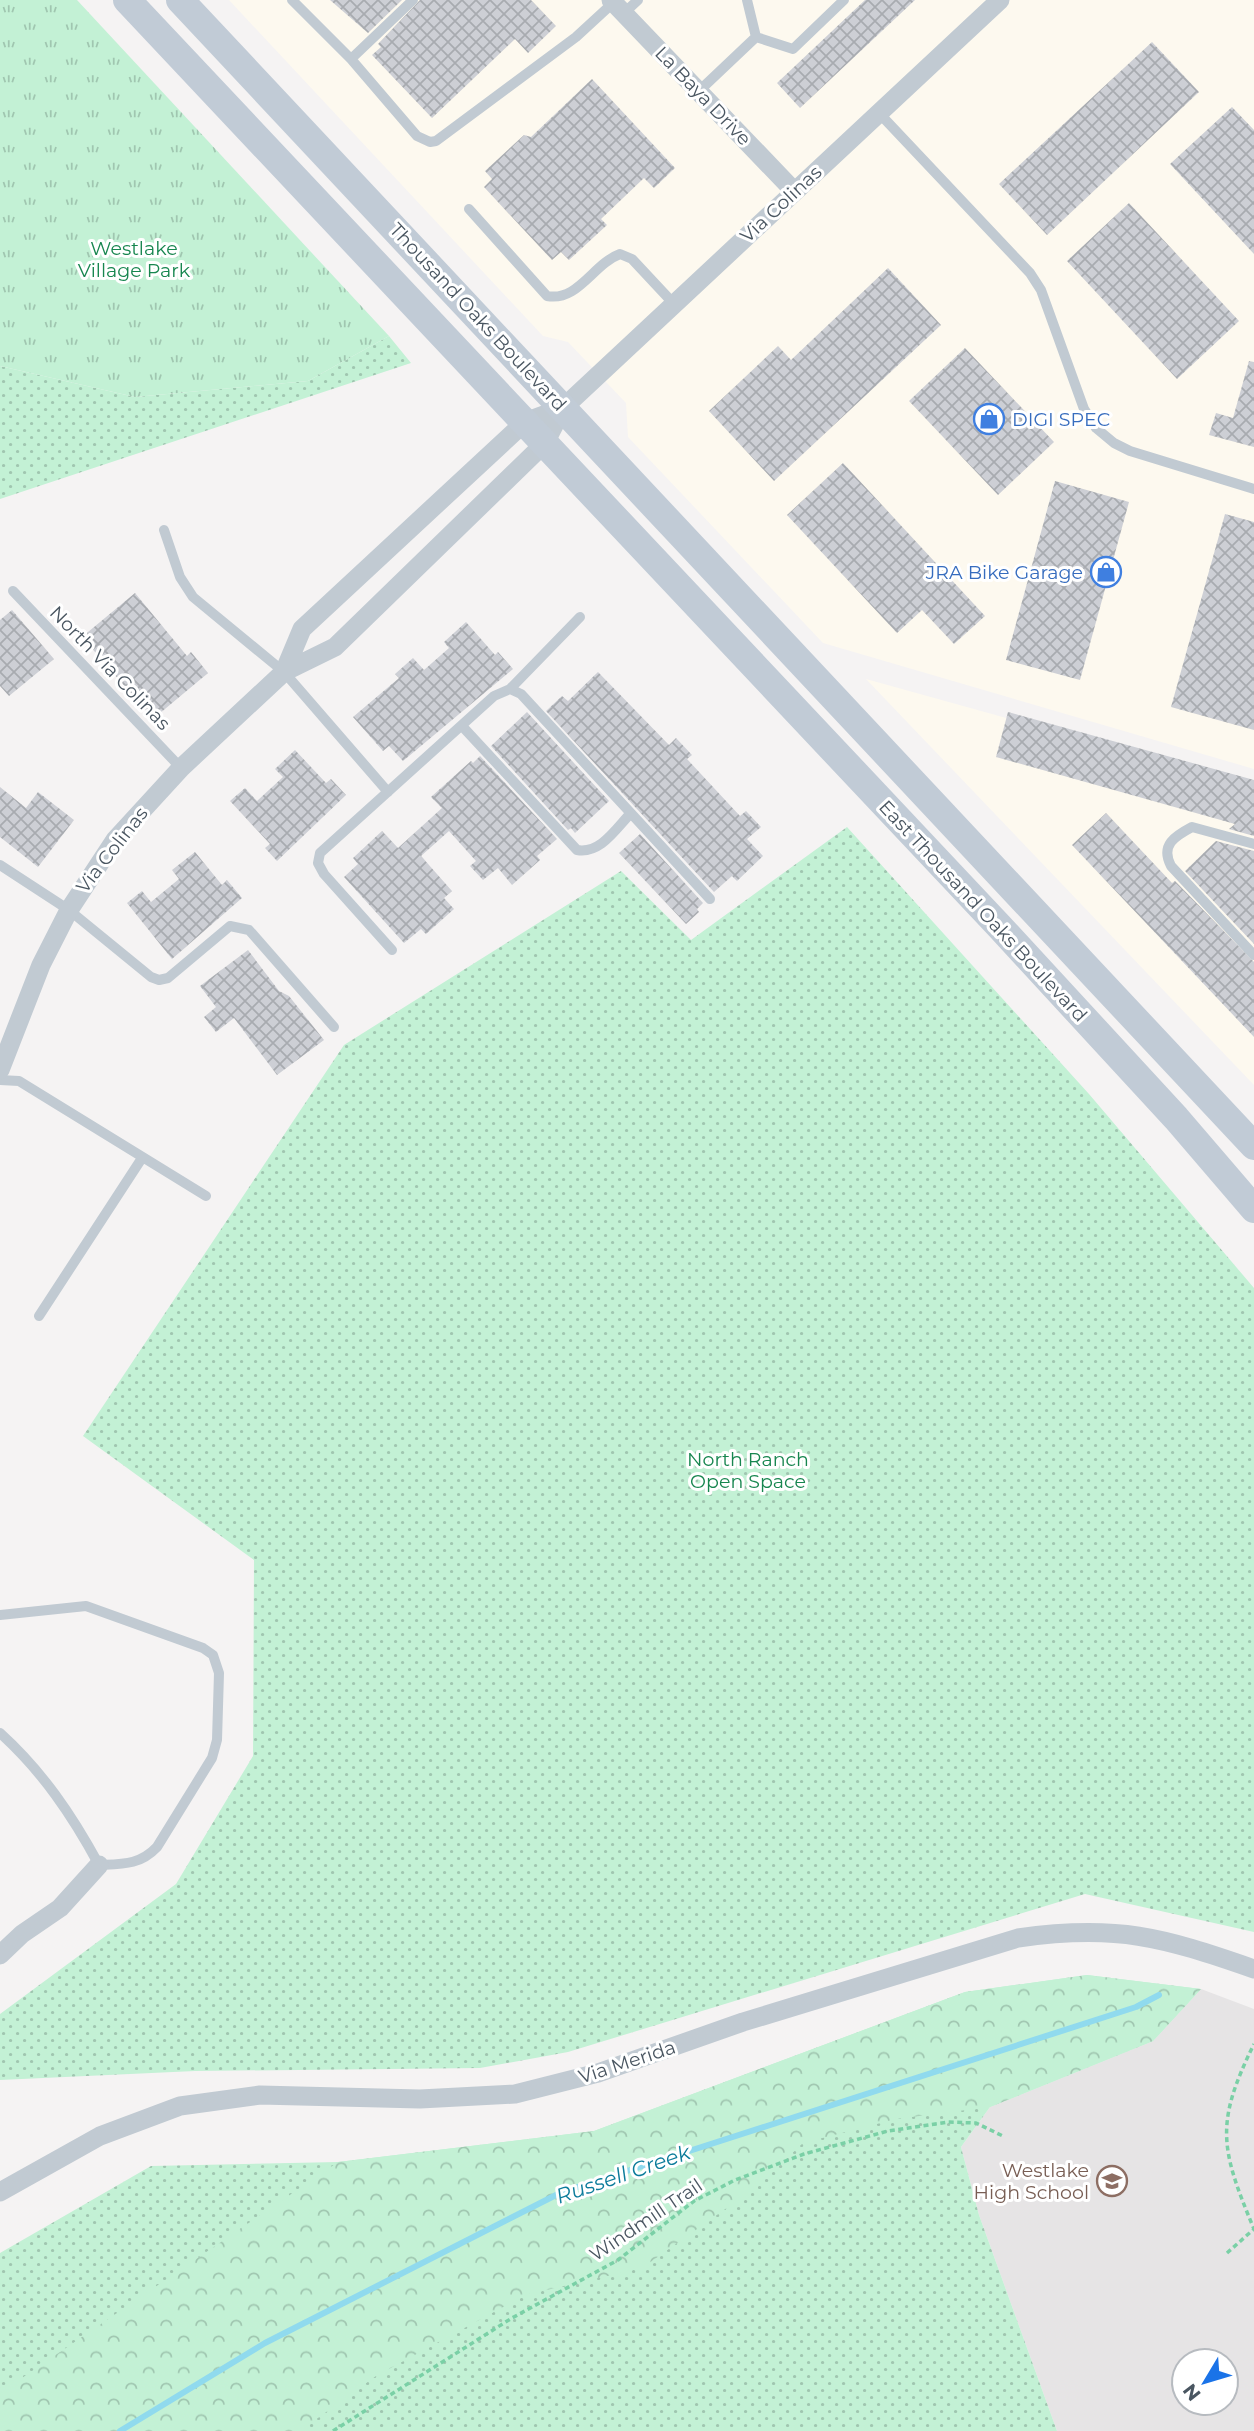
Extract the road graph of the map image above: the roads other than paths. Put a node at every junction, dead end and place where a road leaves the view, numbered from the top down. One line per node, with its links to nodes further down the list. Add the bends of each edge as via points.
1 (127, 0): 17 (main road, Thousand Oaks Boulevard)
2 (180, 0): 16 (main road, Thousand Oaks Boulevard)
3 (292, 0): 10 (lane)
4 (413, 0): 10 (lane)
5 (747, 0): 9 (lane)
6 (845, 0): 9 (lane, via 793,49)
7 (1000, 0): 12 (street, Via Colinas)
8 (622, 4): 10 (lane, via 436,141 417,136); 11 (street, La Baya Drive)
9 (756, 37): 11 (lane)
10 (351, 59)
11 (699, 92): 13 (street, La Baya Drive)
12 (879, 113): 13 (street, Via Colinas); 19 (lane, via 1030,273 1041,290 1084,409 1096,428 1130,451)
13 (794, 191): 15 (street, Via Colinas)
14 (469, 209): 15 (lane, via 547,296 558,299 568,295 620,254 632,259)
15 (674, 304): 16 (street, Via Colinas)
16 (563, 408): 17 (street, Via Colinas); 18 (street, Via Colinas); 24 (main road, Thousand Oaks Boulevard)
17 (525, 422): 18 (main road, Thousand Oaks Boulevard); 25 (street, Via Colinas, via 302,628)
18 (545, 443): 23 (main road, Thousand Oaks Boulevard); 25 (street, Via Colinas, via 335,647)
19 (1254, 489)
20 (164, 530): 25 (lane, via 180,577 193,597)
21 (13, 591): 28 (lane, North Via Colinas)
22 (580, 617): 26 (lane)
23 (707, 617): 40 (main road, East Thousand Oaks Boulevard)
24 (776, 634): 41 (main road, East Thousand Oaks Boulevard)
25 (285, 672): 28 (street, Via Colinas); 29 (lane)
26 (510, 689): 27 (lane, via 494,696); 30 (lane, via 520,694)
27 (462, 726): 29 (lane); 30 (lane, via 577,850 598,848)
28 (181, 768): 34 (street, Via Colinas, via 115,839)
29 (388, 792): 35 (lane, via 320,853 318,863)
30 (630, 814): 33 (lane)
31 (1254, 844): 36 (lane, via 1192,827 1175,836 1166,857)
32 (0, 865): 34 (lane)
33 (710, 899)
34 (69, 910): 37 (lane, via 159,980 168,978 230,926 250,930); 38 (street, Via Colinas, via 41,965)
35 (392, 950)
36 (1254, 955)
37 (334, 1027)
38 (0, 1070)
39 (0, 1080): 42 (lane, via 19,1081)
40 (1176, 1118): 43 (main road, via 1213,1135); 45 (main road, East Thousand Oaks Boulevard)
41 (1254, 1146)
42 (142, 1158): 44 (lane); 46 (lane)
43 (1254, 1181)
44 (206, 1196)
45 (1254, 1209)
46 (39, 1316)
47 (0, 1615): 49 (lane, via 86,1606 212,1655 219,1673 217,1740 212,1758 148,1857 135,1863)
48 (0, 1733): 49 (lane, via 41,1773)
49 (99, 1865): 50 (street, via 60,1908)
50 (0, 1955)
51 (1254, 1969): 52 (street, Via Merida, via 1177,1942 1130,1933 1065,1931 1018,1938 744,2022 598,2073 515,2094 419,2099 260,2095 180,2106 100,2136)
52 (0, 2192)

